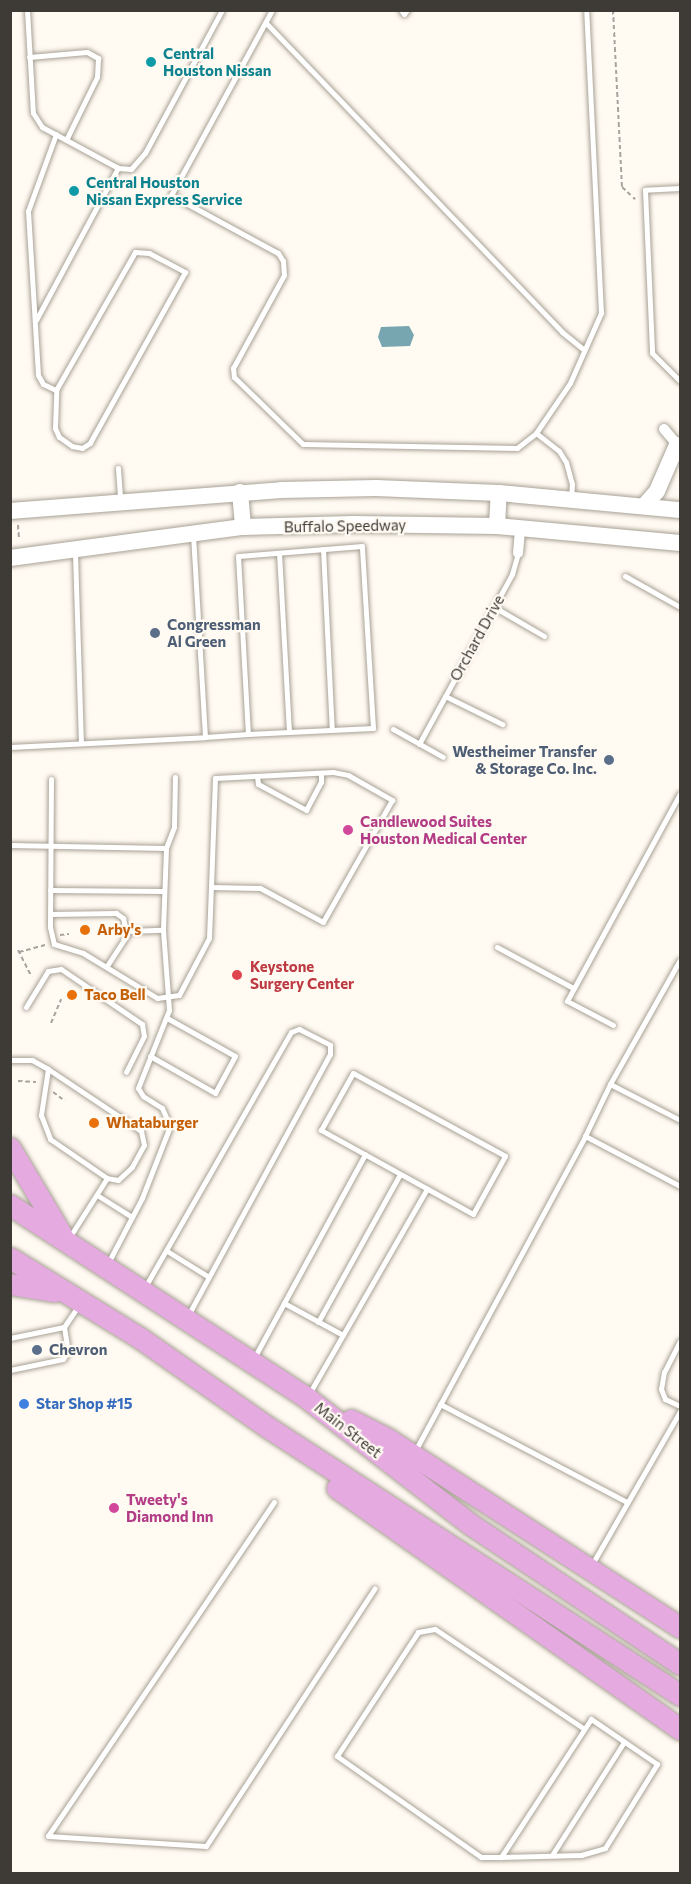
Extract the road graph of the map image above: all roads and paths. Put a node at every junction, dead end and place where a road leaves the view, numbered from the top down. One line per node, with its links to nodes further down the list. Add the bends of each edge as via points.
1 (27, 10): 9 (lane)
2 (222, 10): 12 (lane, via 139,163 131,169)
3 (273, 10): 8 (lane)
4 (401, 10): 5 (lane, via 404,14)
5 (407, 10)
6 (586, 10): 16 (lane, via 602,313 599,326)
7 (613, 10): 14 (path, via 622,187 631,198)
8 (266, 23): 16 (lane, via 562,332); 20 (lane, via 171,195 278,253 283,261 284,275 233,368 234,377 303,444 517,448)
9 (29, 57): 10 (lane, via 33,113 42,127); 11 (lane, via 87,52 98,58 97,77)
10 (56, 134): 11 (lane); 15 (lane, via 28,211)
11 (66, 140): 12 (lane)
12 (118, 168): 15 (lane)
13 (681, 188): 14 (lane, via 645,190)
14 (646, 202): 17 (lane, via 652,353)
15 (34, 322): 18 (lane, via 38,375 43,384)
16 (583, 349): 20 (lane, via 570,383)
17 (681, 381)
18 (56, 390): 18 (lane, via 135,252 149,253 185,272 90,442 82,448 59,437 55,428)
19 (664, 429): 21 (street)
20 (536, 433): 25 (lane, via 559,451 566,462)
21 (679, 443): 27 (main road, via 657,491)
22 (118, 468): 26 (lane)
23 (240, 492): 24 (main road, via 376,488); 26 (main road); 31 (main road)
24 (499, 493): 25 (main road); 30 (main road)
25 (571, 498): 27 (main road)
26 (120, 503): 29 (main road)
27 (644, 506): 28 (main road)
28 (681, 510)
29 (14, 517): 39 (path)
30 (496, 526): 31 (main road, Buffalo Speedway); 32 (main road, Buffalo Speedway)
31 (243, 527): 33 (main road, Buffalo Speedway)
32 (520, 529): 34 (main road, Buffalo Speedway); 38 (street, Orchard Drive)
33 (194, 534): 36 (main road, Buffalo Speedway); 50 (lane)
34 (681, 543)
35 (323, 549): 37 (lane); 47 (lane); 47 (lane, via 362,546 373,728)
36 (75, 550): 39 (main road, Buffalo Speedway); 51 (lane)
37 (279, 553): 48 (lane); 49 (lane, via 238,556)
38 (518, 553): 41 (lane, Orchard Drive)
39 (15, 554)
40 (624, 576): 42 (lane)
41 (494, 607): 43 (lane); 44 (lane, Orchard Drive)
42 (681, 607)
43 (544, 636)
44 (445, 696): 45 (lane); 52 (lane, Orchard Drive)
45 (502, 724)
46 (393, 729): 52 (lane)
47 (332, 730): 48 (lane)
48 (289, 732): 49 (lane)
49 (248, 734): 50 (lane)
50 (205, 736): 51 (lane)
51 (81, 743): 53 (lane)
52 (419, 744): 54 (lane)
53 (10, 747)
54 (443, 757)
55 (321, 773): 56 (lane); 56 (lane, via 321,782 306,810 258,784); 63 (lane, via 348,775 392,800 323,922 260,888)
56 (257, 776): 63 (lane, via 215,778)
57 (175, 777): 62 (lane, via 174,827)
58 (51, 779): 61 (lane)
59 (681, 794): 74 (lane)
60 (10, 845): 61 (lane)
61 (50, 846): 62 (lane); 64 (lane)
62 (166, 848): 65 (lane)
63 (211, 887): 75 (lane, via 209,938 179,995)
64 (50, 890): 65 (lane); 66 (lane)
65 (164, 891): 67 (lane)
66 (50, 914): 68 (lane, via 116,913); 72 (lane, via 54,944 83,953)
67 (163, 930): 68 (lane); 75 (lane)
68 (127, 931): 72 (lane, via 123,945)
69 (497, 947): 74 (lane)
70 (18, 950): 73 (path)
71 (681, 960): 85 (lane)
72 (106, 967): 75 (lane, via 157,998)
73 (38, 987): 77 (lane); 84 (lane, via 48,971 61,969 137,1018 144,1036)
74 (573, 988): 80 (lane, via 567,1000)
75 (168, 997): 78 (lane)
76 (60, 999): 79 (path)
77 (26, 1007)
78 (167, 1018): 81 (lane); 81 (lane, via 236,1056 215,1093)
79 (51, 1023)
80 (613, 1025)
81 (150, 1056): 96 (lane, via 138,1088 162,1108 170,1126)
82 (10, 1060): 83 (lane, via 32,1060)
83 (48, 1069): 91 (lane, via 41,1115 50,1139); 91 (lane, via 141,1131 144,1145 132,1167 118,1180)
84 (126, 1072)
85 (610, 1084): 86 (lane); 87 (lane)
86 (681, 1120)
87 (585, 1136): 92 (lane); 115 (lane)
88 (10, 1148): 97 (highway)
89 (365, 1155): 90 (lane); 93 (lane, via 321,1130 353,1073 505,1156 473,1214); 105 (lane)
90 (400, 1174): 93 (lane); 107 (lane)
91 (107, 1178): 94 (lane)
92 (681, 1186)
93 (427, 1189): 109 (lane)
94 (97, 1195): 96 (lane); 97 (lane)
95 (10, 1205): 97 (highway, Main Street)
96 (132, 1217): 100 (lane)
97 (67, 1242): 100 (highway, Main Street)
98 (166, 1251): 101 (lane); 101 (lane, via 291,1032 299,1029 330,1044 330,1054); 103 (lane)
99 (10, 1258): 104 (highway)
100 (106, 1268): 103 (highway, Main Street)
101 (209, 1277): 106 (lane)
102 (10, 1284): 104 (highway)
103 (142, 1291): 106 (highway, Main Street)
104 (74, 1297): 108 (lane); 118 (highway)
105 (284, 1303): 107 (lane); 112 (lane)
106 (186, 1319): 112 (highway, Main Street)
107 (318, 1322): 109 (lane)
108 (64, 1327): 110 (lane); 113 (lane, via 68,1352 63,1359)
109 (343, 1335): 114 (lane)
110 (10, 1338)
111 (681, 1341): 116 (lane, via 664,1372 661,1389 665,1398)
112 (252, 1362): 114 (highway, Main Street)
113 (10, 1370)
114 (307, 1398): 119 (highway); 125 (highway, Main Street, via 470,1524)
115 (441, 1404): 119 (lane); 120 (lane)
116 (681, 1406)
117 (681, 1411): 120 (lane)
118 (269, 1428): 126 (highway); 128 (highway, via 302,1463)
119 (412, 1455): 122 (highway)
120 (627, 1502): 122 (lane)
121 (274, 1503): 123 (lane, via 48,1836 207,1846)
122 (589, 1570): 124 (highway)
123 (375, 1588)
124 (681, 1628)
125 (681, 1664)
126 (681, 1695)
127 (583, 1728): 129 (lane, via 591,1719); 131 (lane); 131 (lane, via 435,1629 418,1632 337,1756 481,1857)
128 (681, 1729)
129 (624, 1742): 130 (lane); 130 (lane, via 657,1764 605,1848 581,1855)
130 (552, 1855): 131 (lane)
131 (501, 1857)

